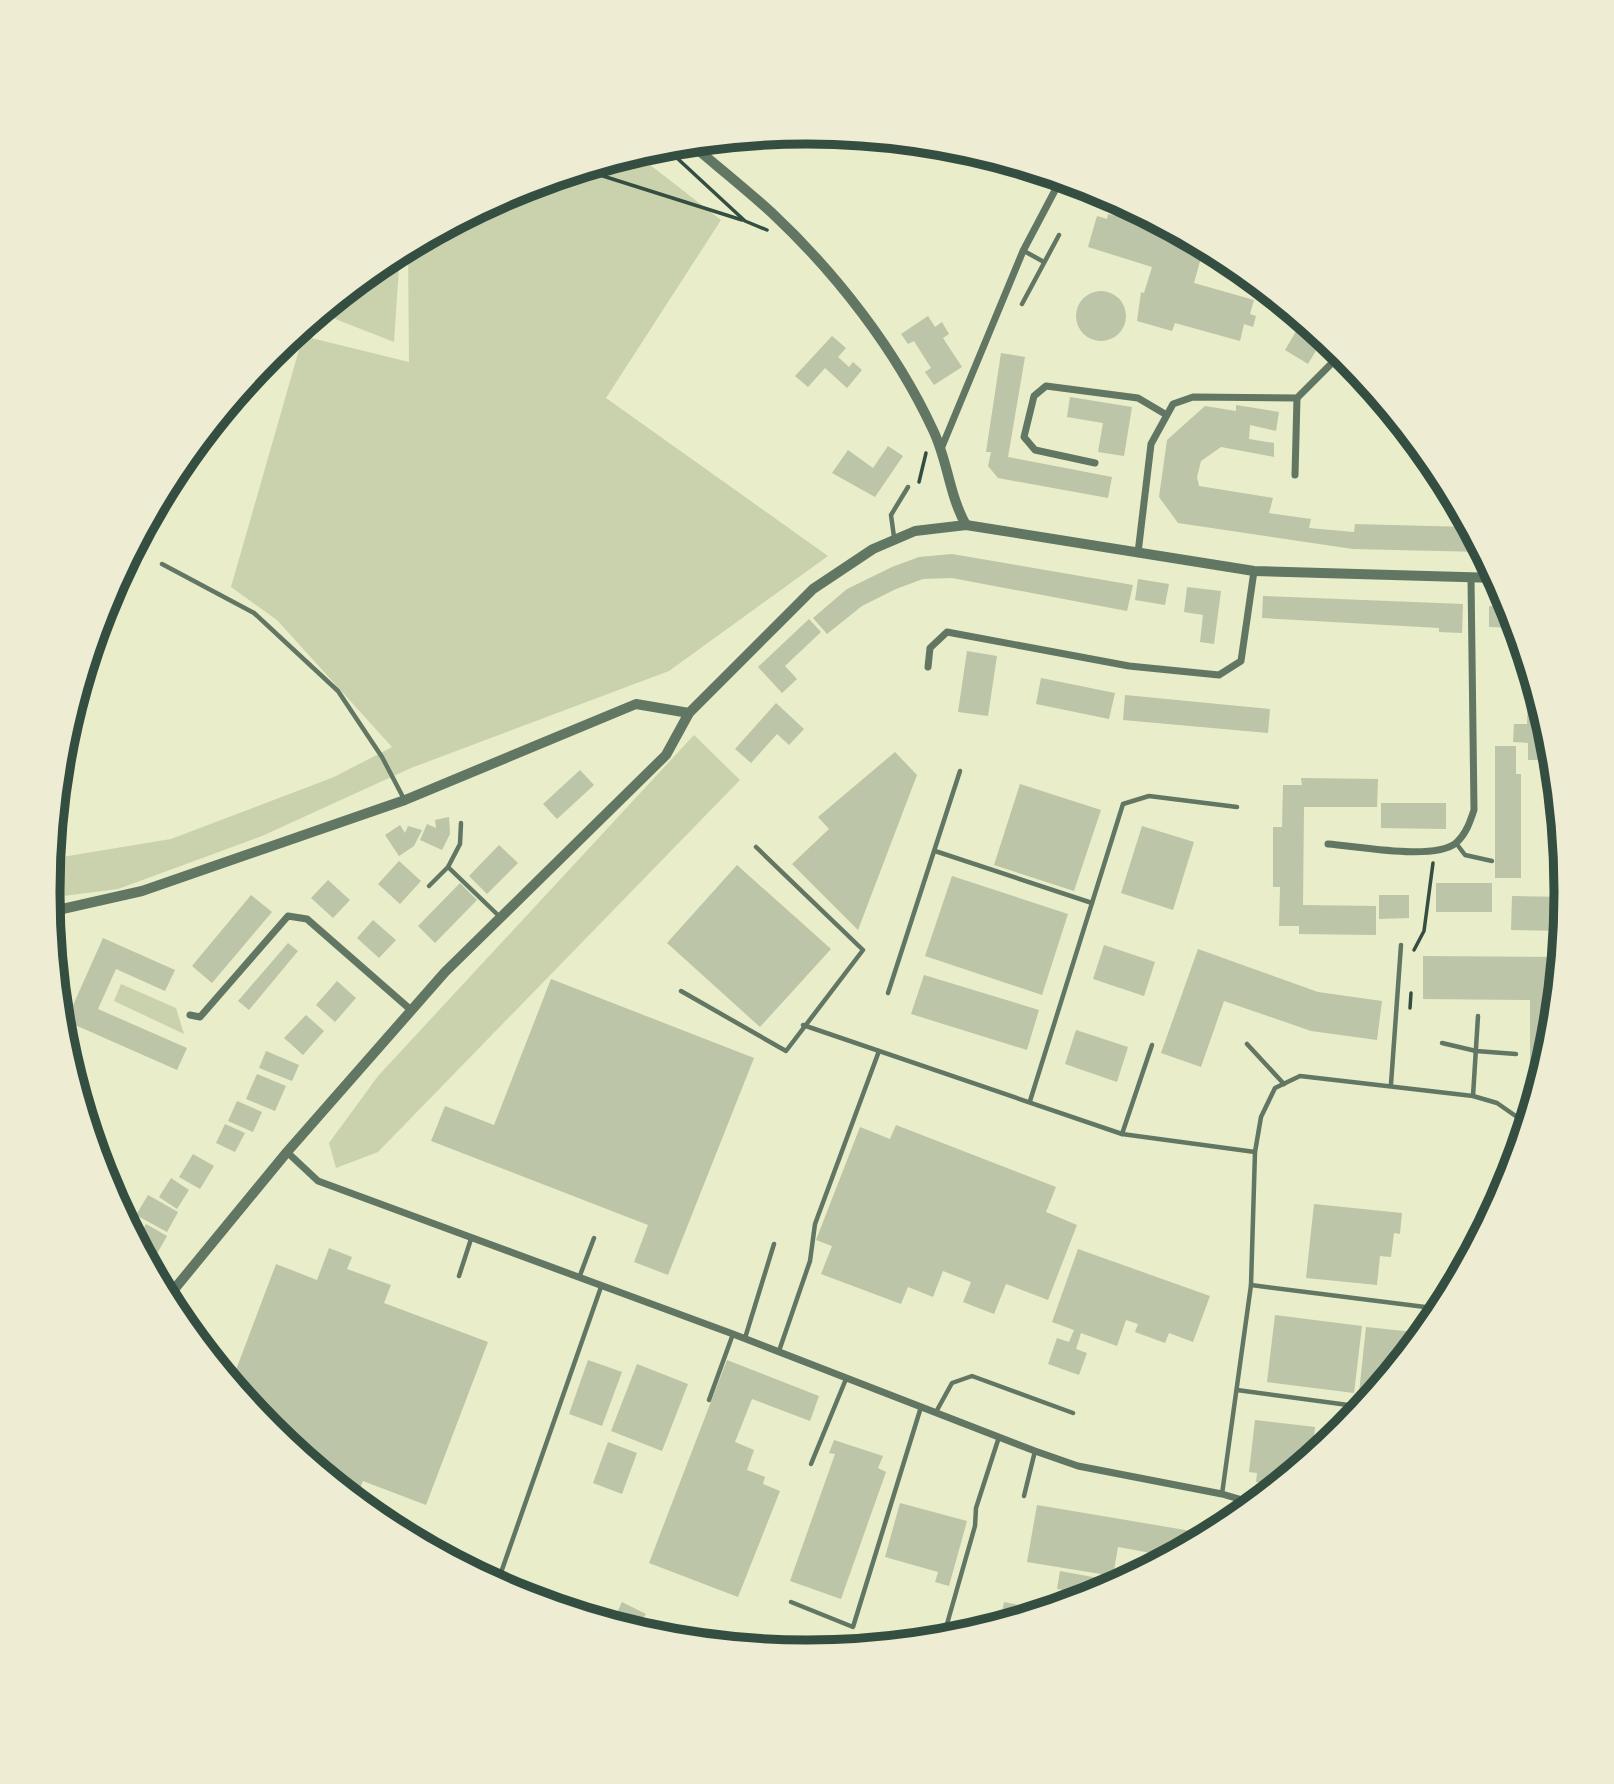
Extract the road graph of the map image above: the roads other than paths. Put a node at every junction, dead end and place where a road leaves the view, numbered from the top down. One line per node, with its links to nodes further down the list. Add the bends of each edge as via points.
1 (705, 152): 10 (street, via 831,275 895,364)
2 (1057, 188): 4 (street)
3 (1059, 235): 5 (lane)
4 (1023, 251): 5 (lane); 10 (street)
5 (1044, 262): 6 (lane)
6 (1022, 304)
7 (1335, 362): 8 (street)
8 (1297, 398): 9 (street, via 1194,397 1173,404); 12 (street)
9 (1165, 414): 11 (street, via 1138,398 1046,386 1034,396 1024,437 1035,450); 16 (street, via 1151,444)
10 (941, 450): 14 (street, via 951,493)
11 (1094, 463)
12 (1295, 475)
13 (908, 487): 15 (lane, via 891,514)
14 (966, 525): 15 (street); 16 (street)
15 (894, 538): 22 (street, via 813,589)
16 (1138, 553): 18 (street)
17 (162, 564): 24 (lane, via 254,613 338,691)
18 (1254, 571): 20 (street); 21 (street, via 1241,661 1219,675 1129,666 947,632 930,648)
19 (1485, 578): 20 (street)
20 (1471, 579): 28 (street, via 1475,810)
21 (928, 667)
22 (689, 713): 24 (street, via 636,704); 36 (street, via 666,755)
23 (960, 771): 30 (lane)
24 (405, 800): 35 (street, via 142,891)
25 (1237, 807): 34 (lane, via 1149,796 1123,804)
26 (461, 823): 32 (lane, via 460,845)
27 (1328, 844): 28 (street, via 1435,852)
28 (1456, 844): 31 (lane, via 1465,855)
29 (756, 847): 43 (lane, via 863,950)
30 (935, 851): 34 (lane); 39 (lane)
31 (1492, 861)
32 (448, 867): 33 (lane); 36 (lane)
33 (429, 886)
34 (1092, 903): 53 (lane)
35 (60, 909)
36 (500, 918): 40 (street)
37 (1401, 945): 51 (lane)
38 (681, 991): 43 (lane, via 786,1051)
39 (888, 993)
40 (411, 1010): 41 (street, via 307,919 288,916 200,1017); 56 (street)
41 (190, 1015)
42 (1478, 1016): 48 (lane)
43 (803, 1025): 47 (lane)
44 (1441, 1043): 48 (lane)
45 (1247, 1044): 50 (lane)
46 (1152, 1045): 55 (lane)
47 (879, 1051): 53 (lane); 69 (lane, via 815,1224 810,1261)
48 (1476, 1051): 49 (lane); 52 (lane)
49 (1516, 1054)
50 (1284, 1084): 51 (lane, via 1300,1076); 57 (lane, via 1275,1088 1261,1117)
51 (1391, 1084): 52 (lane)
52 (1473, 1096): 54 (lane, via 1497,1103)
53 (1031, 1101): 55 (lane)
54 (1519, 1118)
55 (1122, 1134): 57 (lane)
56 (286, 1152): 59 (street, via 318,1181); 65 (street)
57 (1255, 1152): 63 (lane)
58 (594, 1238): 62 (lane)
59 (471, 1240): 61 (lane); 62 (street)
60 (774, 1244): 68 (lane)
61 (458, 1276)
62 (579, 1279): 64 (street)
63 (1251, 1284): 66 (lane); 71 (lane)
64 (601, 1287): 67 (street); 83 (lane)
65 (174, 1289)
66 (1429, 1307)
67 (733, 1334): 68 (street); 72 (lane)
68 (745, 1339): 69 (street)
69 (778, 1352): 70 (street)
70 (846, 1379): 74 (street); 79 (lane)
71 (1237, 1390): 73 (lane); 80 (lane)
72 (709, 1400)
73 (1350, 1405)
74 (921, 1407): 75 (street); 84 (lane, via 853,1626)
75 (936, 1413): 76 (lane, via 953,1383 972,1377); 77 (street)
76 (1073, 1413)
77 (999, 1437): 78 (street); 85 (lane, via 975,1508 975,1526)
78 (1035, 1451): 80 (street, via 1078,1466); 81 (lane)
79 (811, 1464)
80 (1222, 1494): 82 (street)
81 (1024, 1496)
82 (1241, 1500)
83 (501, 1574)
84 (791, 1602)
85 (946, 1626)

